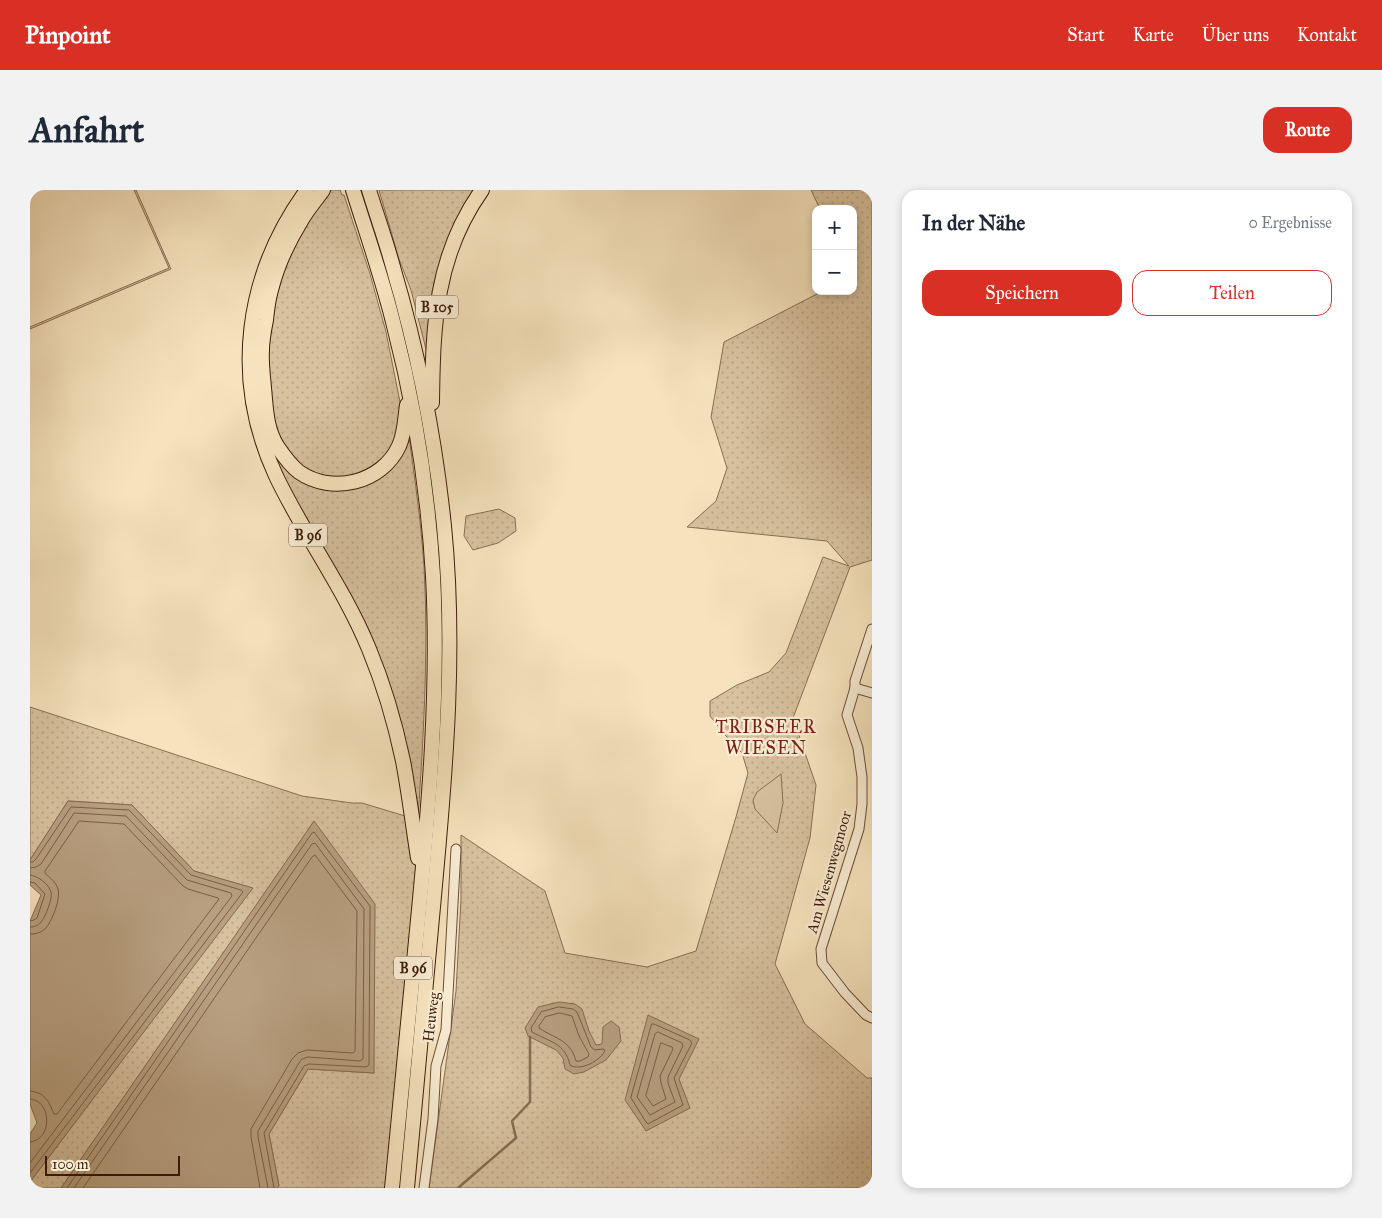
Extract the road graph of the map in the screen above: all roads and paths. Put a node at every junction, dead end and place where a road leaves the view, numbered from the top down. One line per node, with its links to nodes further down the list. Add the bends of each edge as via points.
1 (307, 190): 12 (highway, B 96, via 283,227 262,276 251,331 250,376 254,404 264,445 276,475 352,612 385,692 403,762)
2 (323, 190): 6 (highway, B 96, via 301,220 270,291 261,349 266,418 274,441 299,472 311,478 339,484 369,477 382,468 399,446)
3 (352, 190): 6 (highway, B 96, via 380,274)
4 (369, 190): 7 (highway, B 96, via 408,322)
5 (482, 190): 7 (highway, B 105, via 454,240 438,298 433,341)
6 (409, 392): 12 (highway, B 96, via 422,468 433,576 433,736)
7 (431, 434): 15 (highway, B 96, via 444,528 449,681 444,788)
8 (872, 629): 9 (street, Am Wiesenwegmoor)
9 (855, 688): 10 (street); 13 (street, Am Wiesenwegmoor, via 847,714 858,748 862,777 859,829 821,949 822,964 845,993)
10 (872, 693)
11 (456, 849): 16 (street, Heuweg, via 446,1030 436,1066)
12 (421, 882): 14 (highway, B 96)
13 (872, 1018)
14 (392, 1188)
15 (407, 1188)
16 (424, 1188)

